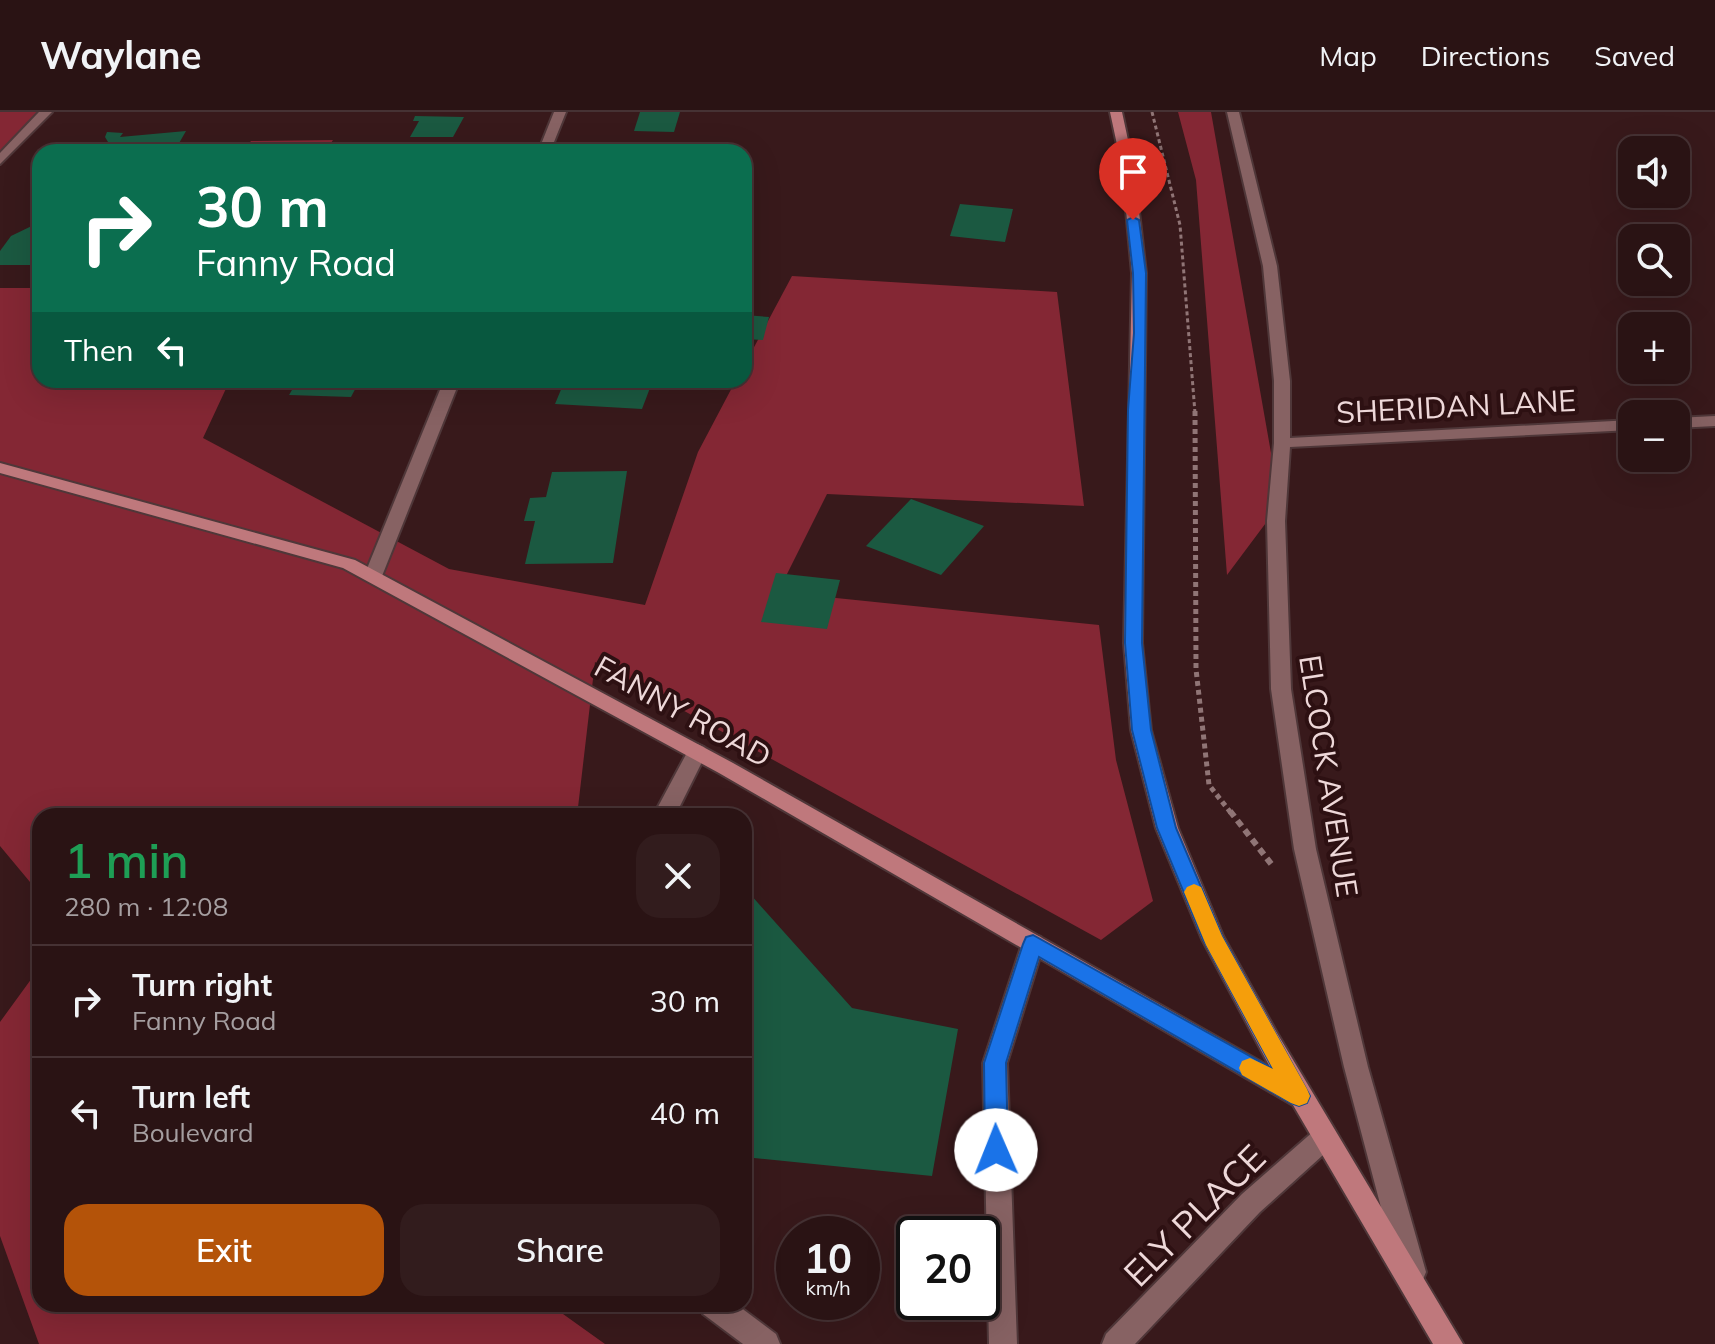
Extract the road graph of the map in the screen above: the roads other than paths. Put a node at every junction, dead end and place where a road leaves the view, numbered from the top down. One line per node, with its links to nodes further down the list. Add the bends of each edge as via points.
1 (46, 112): 6 (street)
2 (560, 112): 5 (street)
3 (1116, 112): 17 (main road, via 1139,273 1133,643 1141,730 1167,828 1213,939)
4 (1233, 112): 11 (street, ELCOCK AVENUE, via 1270,266 1282,381)
5 (547, 144)
6 (0, 160)
7 (449, 388): 13 (street)
8 (1715, 421): 9 (street)
9 (1690, 422)
10 (1618, 426): 11 (street, SHERIDAN LANE)
11 (1282, 443): 19 (street, ELCOCK AVENUE, via 1276,521 1281,689 1313,885)
12 (0, 468): 13 (main road, FANNY ROAD, via 349,564)
13 (373, 576): 14 (main road, FANNY ROAD)
14 (697, 752): 15 (street); 16 (main road, FANNY ROAD)
15 (668, 808)
16 (1033, 944): 17 (main road, FANNY ROAD); 21 (street, via 995,1063)
17 (1299, 1096): 18 (main road)
18 (1324, 1138): 19 (main road); 23 (street, ELY PLACE, via 1251,1203)
19 (1419, 1297): 24 (main road)
20 (724, 1312): 22 (street)
21 (998, 1343)
22 (766, 1344)
23 (1116, 1344)
24 (1449, 1344)

